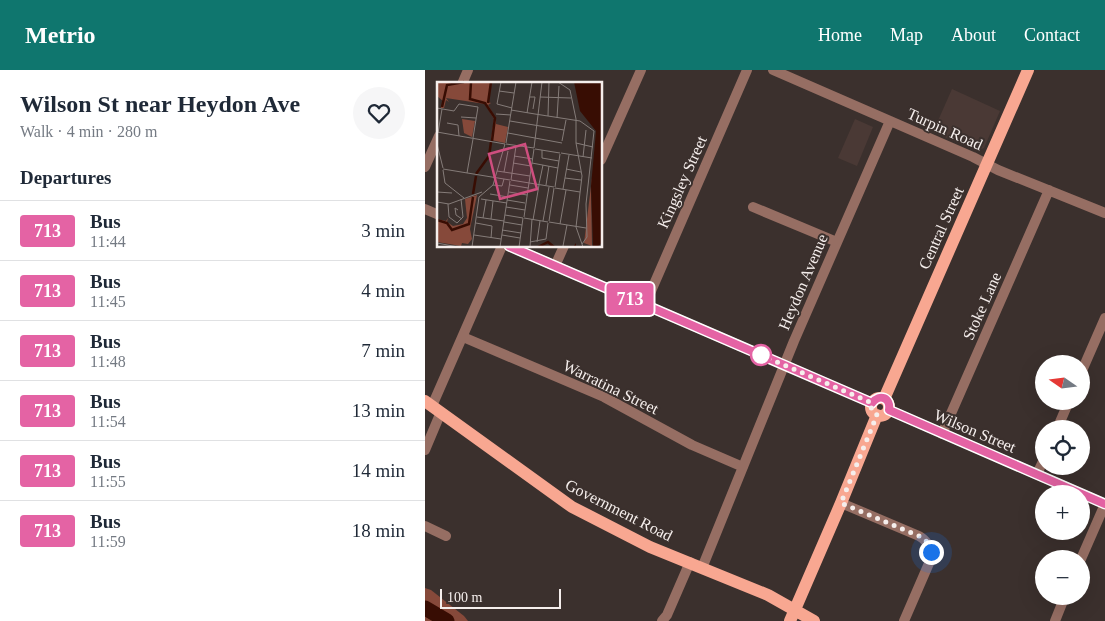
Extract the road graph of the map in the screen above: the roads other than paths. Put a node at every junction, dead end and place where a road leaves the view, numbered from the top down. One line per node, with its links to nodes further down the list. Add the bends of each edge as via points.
1 (641, 70): 7 (street)
2 (747, 70): 20 (street, Kingsley Street)
3 (773, 70): 5 (street, Turpin Road)
4 (1028, 70): 8 (main road, Central Street)
5 (890, 121): 8 (street, Turpin Road); 15 (street, Heydon Avenue)
6 (437, 140): 9 (street)
7 (605, 142)
8 (987, 165): 10 (street, Turpin Road); 26 (main road, Central Street)
9 (425, 167)
10 (1049, 190): 13 (street, Turpin Road); 27 (street, Stoke Lane)
11 (753, 207): 15 (street)
12 (425, 209): 14 (street)
13 (1105, 213)
14 (437, 214)
15 (837, 242): 24 (street, Heydon Avenue)
16 (501, 248): 22 (street)
17 (514, 248): 19 (street, Wilson Street)
18 (563, 248): 19 (street)
19 (555, 266): 20 (street, Wilson Street)
20 (645, 305): 24 (street, Wilson Street)
21 (1105, 318): 23 (street)
22 (463, 337): 25 (street); 29 (street, Warratina Street, via 604,397 692,445)
23 (1089, 355)
24 (785, 366): 26 (street, Wilson Street); 29 (street, Heydon Avenue)
25 (433, 406): 28 (street); 37 (main road, Government Road, via 568,504 641,542)
26 (880, 407): 27 (street, Wilson Street); 32 (main road, Central Street)
27 (942, 434): 30 (street, Wilson Street)
28 (425, 450)
29 (743, 467): 38 (street, Heydon Avenue)
30 (1035, 473)
31 (1039, 475): 33 (street, Wilson Street)
32 (841, 503): 40 (main road, Central Street); 43 (street, via 927,541 931,552 929,561)
33 (1105, 504): 36 (street)
34 (425, 526): 35 (street)
35 (446, 536)
36 (1085, 550)
37 (689, 562): 38 (main road, Government Road); 41 (street)
38 (703, 568): 40 (main road, Government Road, via 768,595)
39 (1061, 605): 44 (street)
40 (792, 615): 42 (main road, Government Road)
41 (663, 621)
42 (814, 621)
43 (904, 621)
44 (1055, 621)

